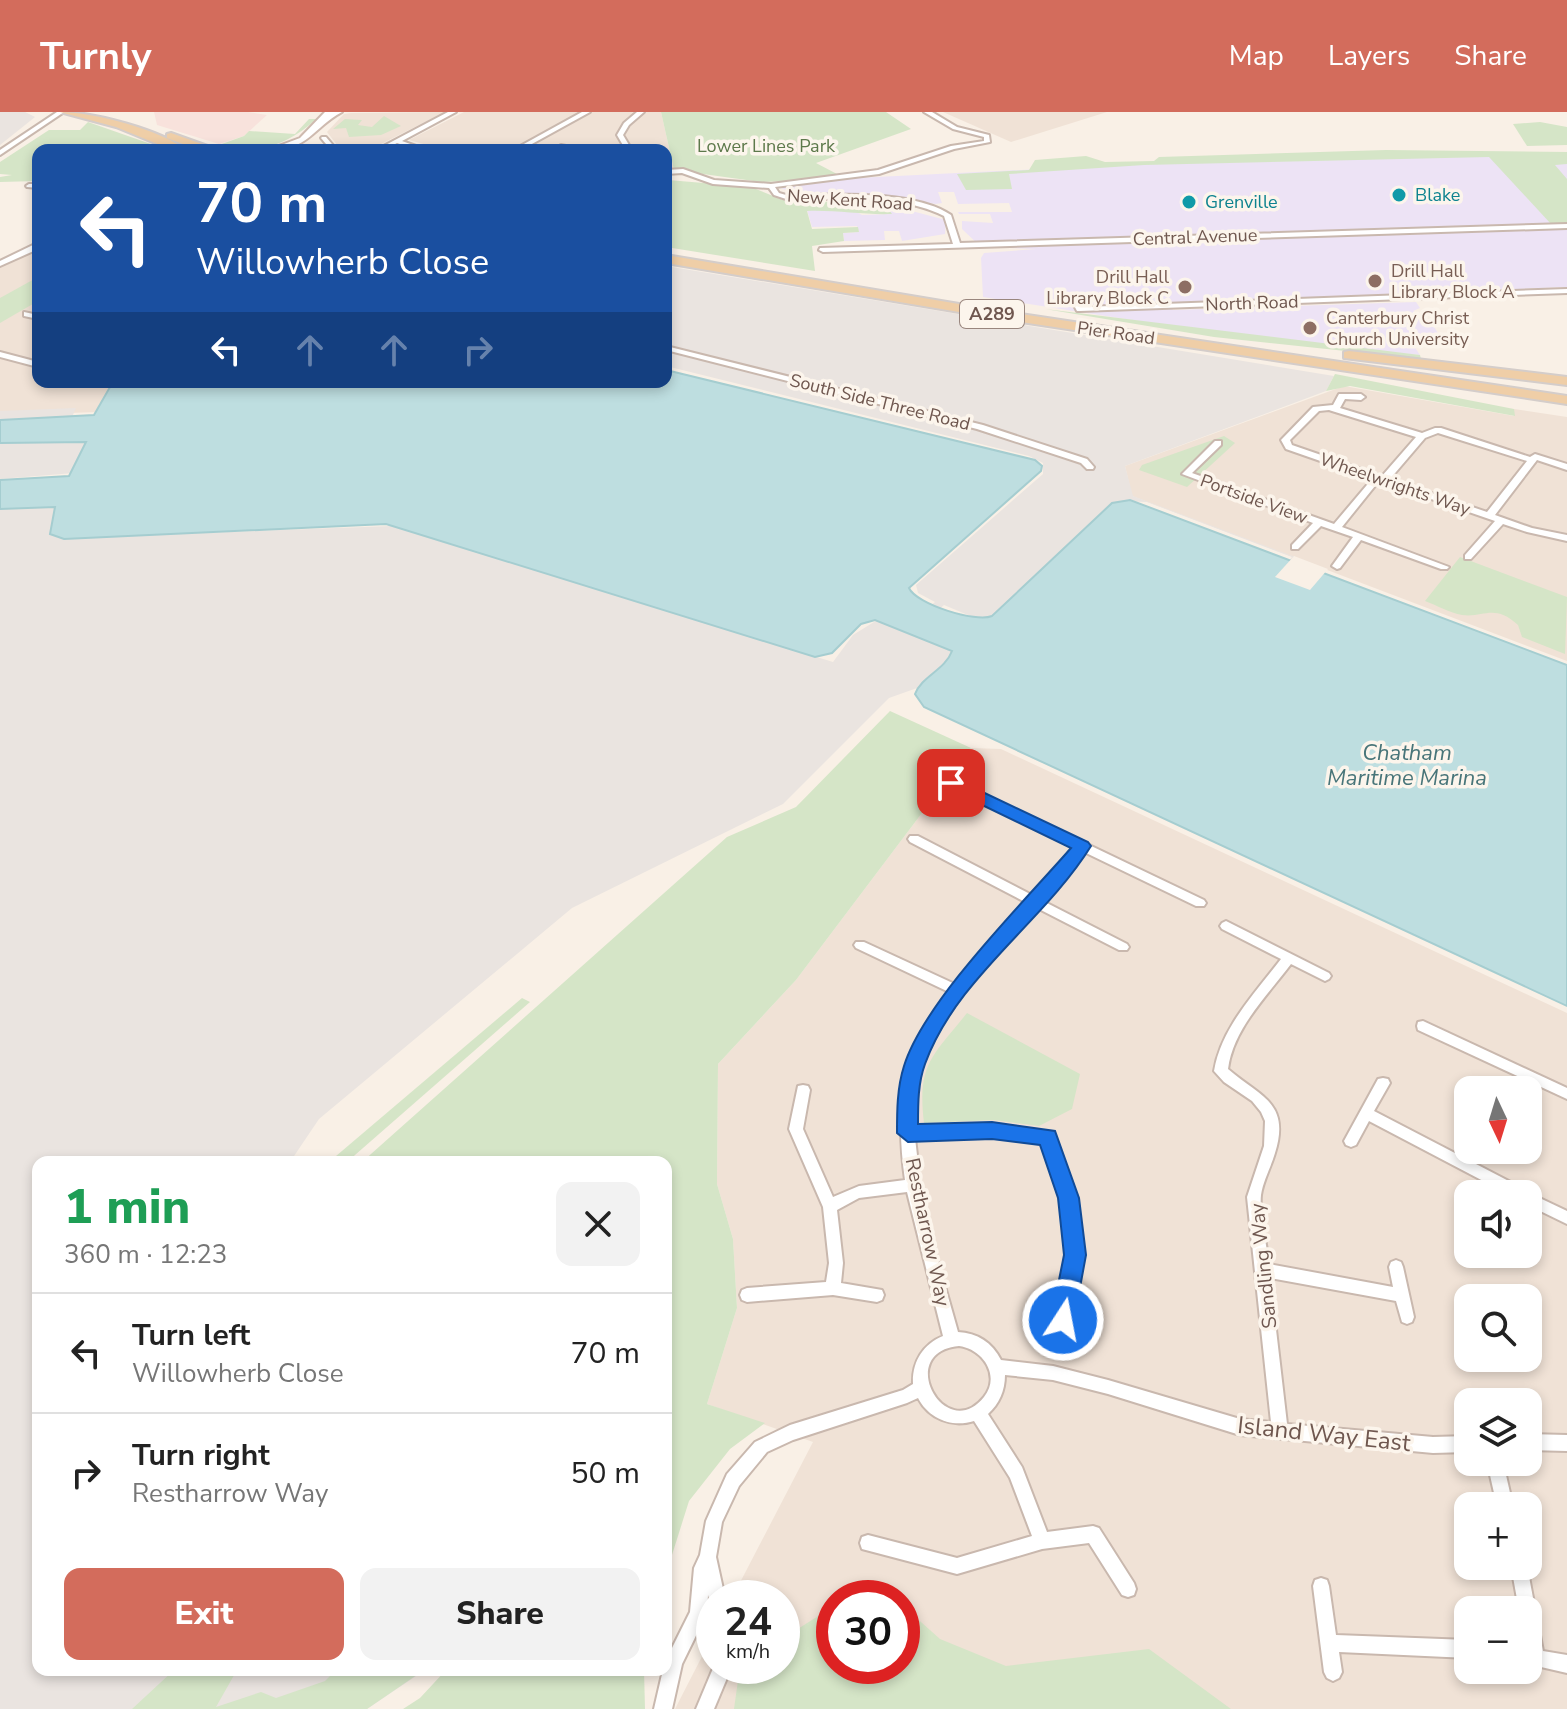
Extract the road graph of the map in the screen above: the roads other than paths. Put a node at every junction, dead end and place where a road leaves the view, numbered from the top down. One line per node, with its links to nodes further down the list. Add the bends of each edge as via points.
1 (43, 112): 10 (street)
2 (63, 112): 8 (main road); 10 (street)
3 (100, 112): 14 (main road)
4 (453, 112): 12 (street)
5 (587, 112): 19 (street)
6 (641, 112): 20 (street, via 620,135)
7 (927, 112): 23 (street, via 955,128 987,136 987,142 953,147 879,172)
8 (83, 115): 10 (street); 13 (main road)
9 (330, 115): 15 (main road)
10 (44, 123): 21 (street)
11 (324, 138): 16 (street)
12 (399, 142): 17 (street); 18 (street)
13 (167, 144)
14 (193, 144)
15 (302, 144)
16 (329, 144)
17 (394, 144)
18 (405, 144)
19 (527, 144)
20 (625, 144)
21 (0, 153)
22 (672, 172): 23 (street)
23 (771, 186): 25 (street, New Kent Road, via 786,197 933,207 947,215)
24 (1567, 226): 25 (street, Central Avenue)
25 (957, 245): 27 (street, Central Avenue)
26 (32, 249): 30 (street)
27 (823, 250)
28 (672, 253): 37 (main road, Pier Road / A289)
29 (672, 260): 41 (main road, Pier Road / A289)
30 (0, 264)
31 (1567, 291): 34 (street, North Road)
32 (1074, 298): 34 (street)
33 (1066, 309): 34 (street, North Road)
34 (1080, 309)
35 (27, 314): 36 (street)
36 (32, 315)
37 (1237, 343): 42 (main road); 43 (main road, Pier Road / A289)
38 (672, 350): 51 (street, South Side Three Road, via 980,427)
39 (0, 354): 40 (street)
40 (32, 363)
41 (1318, 363): 45 (main road, Pier Road / A289); 47 (main road)
42 (1567, 381)
43 (1567, 392)
44 (1361, 397): 46 (street, via 1342,396)
45 (1567, 400)
46 (1335, 409): 48 (street); 53 (street, Wheelwrights Way, via 1316,409 1285,440 1289,447)
47 (1567, 411)
48 (1422, 436): 50 (street, via 1438,430); 53 (street)
49 (1218, 443): 56 (street, Portside View, via 1186,474)
50 (1532, 460): 52 (street); 54 (street)
51 (1090, 467)
52 (1567, 467)
53 (1380, 479): 54 (street, Wheelwrights Way); 57 (street)
54 (1489, 516): 55 (street, Wheelwrights Way)
55 (1501, 520): 59 (street, Wheelwrights Way); 61 (street, Wheelwrights Way)
56 (1319, 522): 57 (street, Portside View); 60 (street, Portside View)
57 (1336, 528): 58 (street, Portside View)
58 (1359, 536): 62 (street); 63 (street, Portside View)
59 (1562, 537)
60 (1295, 547)
61 (1468, 557)
62 (1337, 566)
63 (1444, 567)
64 (951, 783): 66 (street)
65 (914, 839): 67 (street)
66 (1082, 846): 67 (street, Restharrow Way); 68 (street)
67 (1034, 902): 71 (street); 74 (street, Restharrow Way)
68 (1200, 903)
69 (1226, 926): 72 (street)
70 (860, 945): 74 (street)
71 (1123, 947)
72 (1290, 957): 73 (street); 88 (street, Sandling Way, via 1220,1060 1221,1071 1257,1097 1273,1124 1273,1152 1254,1197)
73 (1325, 976)
74 (959, 991): 80 (street, Restharrow Way, via 914,1065)
75 (1423, 1026): 78 (street)
76 (1383, 1083): 79 (street)
77 (803, 1090): 85 (street, via 796,1129)
78 (1567, 1094)
79 (1366, 1113): 81 (street); 82 (street)
80 (908, 1133): 83 (street, Restharrow Way); 94 (street, via 992,1130 1047,1137 1069,1198 1075,1255)
81 (1351, 1141)
82 (1494, 1180)
83 (915, 1185): 85 (street, via 855,1191); 95 (street, Restharrow Way)
84 (1542, 1205): 86 (street)
85 (830, 1207): 89 (street)
86 (1567, 1218)
87 (1396, 1267): 92 (street)
88 (1263, 1270): 92 (street); 99 (street, Sandling Way)
89 (833, 1288): 90 (street); 91 (street)
90 (747, 1295)
91 (877, 1295)
92 (1402, 1295): 93 (street)
93 (1407, 1317)
94 (1063, 1320)
95 (952, 1340): 96 (street, via 983,1349); 97 (street, via 928,1352 919,1374)
96 (997, 1367): 98 (street, via 996,1397); 99 (street, Island Way East, via 1053,1373 1231,1425)
97 (921, 1388): 98 (street, via 945,1412); 105 (street, via 761,1447 723,1498)
98 (978, 1413): 103 (street, via 1016,1473)
99 (1280, 1432): 102 (street, Island Way East)
100 (1542, 1442): 101 (street)
101 (1567, 1443)
102 (1454, 1444)
103 (1042, 1541): 104 (street, via 957,1566); 108 (street, via 1093,1534)
104 (868, 1543)
105 (708, 1557): 106 (street); 113 (street, via 698,1613)
106 (713, 1580)
107 (1321, 1586): 109 (street)
108 (1128, 1589)
109 (1329, 1643): 110 (street); 114 (street)
110 (1454, 1648)
111 (1542, 1660): 112 (street)
112 (1567, 1664)
113 (672, 1671)
114 (1333, 1672)
115 (671, 1676): 117 (street)
116 (715, 1684): 118 (street)
117 (663, 1709)
118 (705, 1709)

